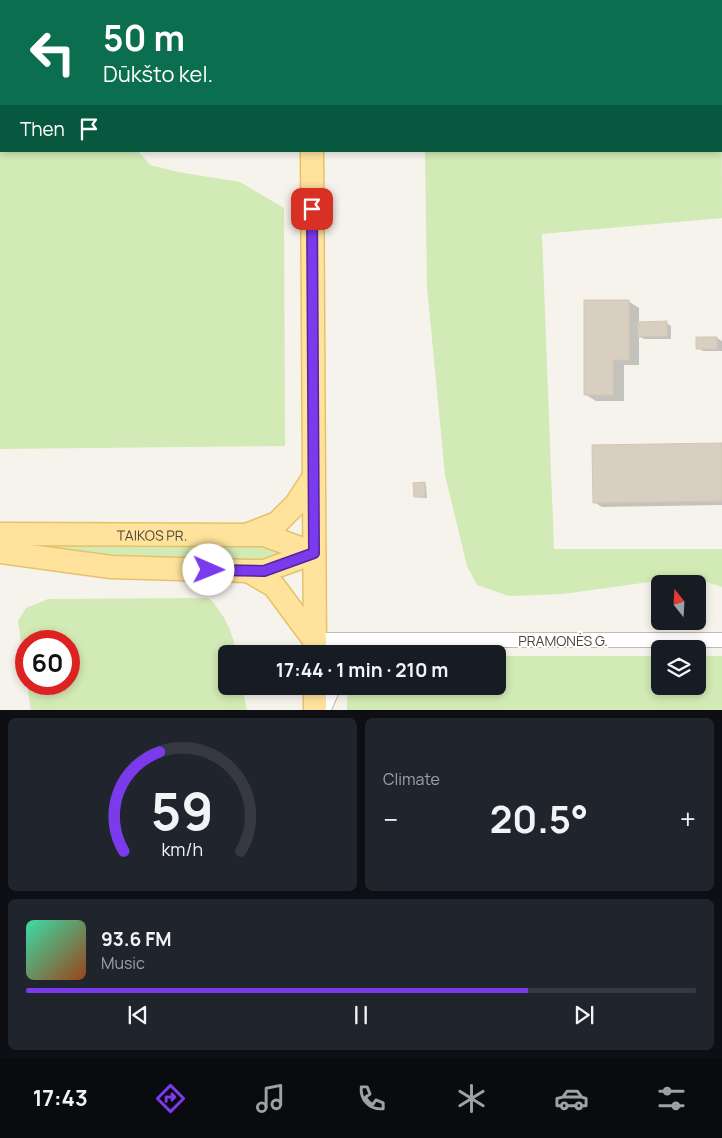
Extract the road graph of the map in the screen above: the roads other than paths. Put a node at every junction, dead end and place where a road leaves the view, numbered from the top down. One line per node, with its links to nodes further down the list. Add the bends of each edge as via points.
1 (312, 152): 2 (main road)
2 (313, 478): 4 (main road, via 296,504 277,523); 6 (main road)
3 (0, 534): 4 (main road, TAIKOS PR.)
4 (248, 535): 6 (main road, TAIKOS PR., via 264,535)
5 (0, 552): 7 (main road, via 111,567)
6 (314, 553): 7 (main road, via 264,571); 11 (main road)
7 (248, 571): 10 (main road, via 274,586)
8 (384, 640): 9 (street, PRAMONĖS G.); 12 (street, PRAMONĖS G.); 13 (street)
9 (722, 640)
10 (313, 645)
11 (314, 645)
12 (334, 645)
13 (377, 645)
14 (315, 695): 16 (main road)
15 (330, 695): 17 (street)
16 (315, 710)
17 (323, 710)

